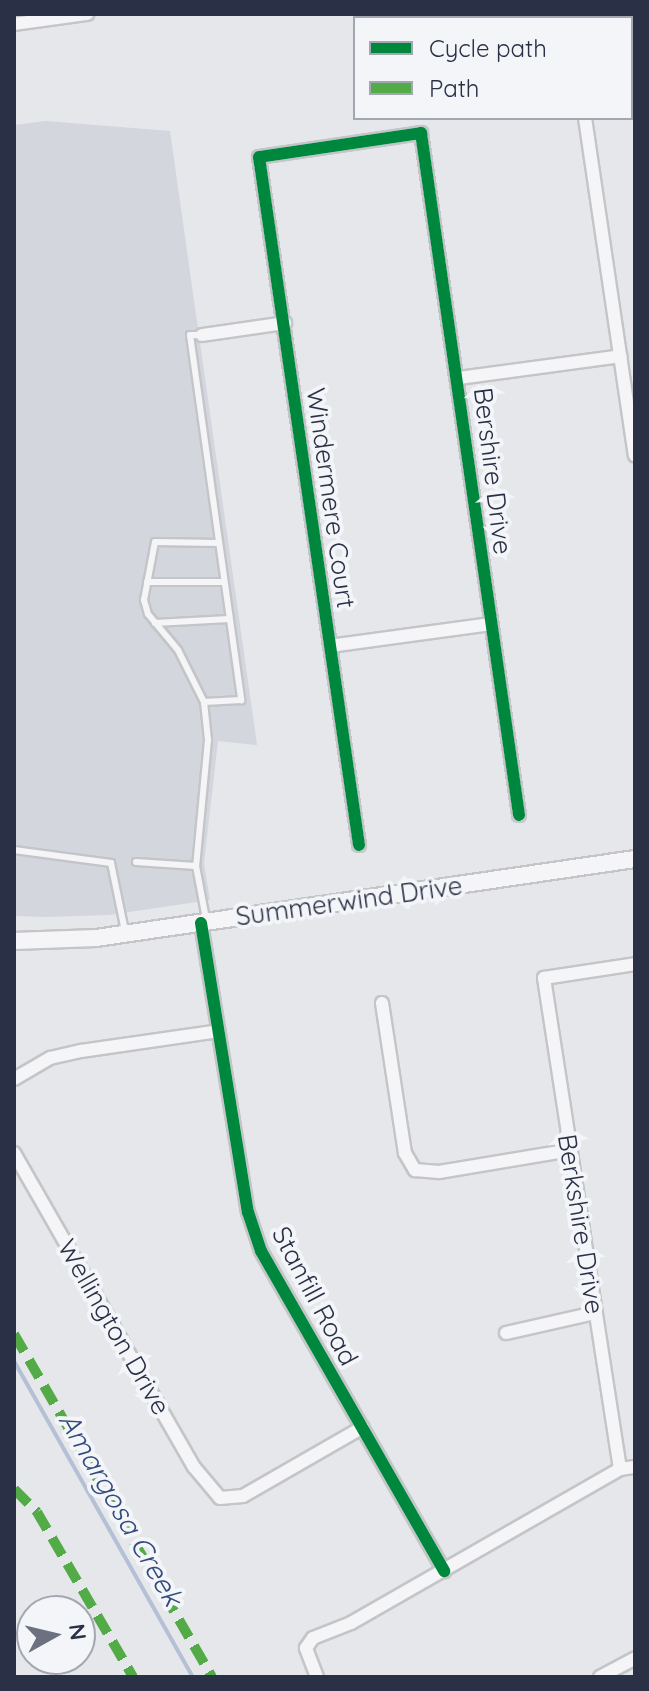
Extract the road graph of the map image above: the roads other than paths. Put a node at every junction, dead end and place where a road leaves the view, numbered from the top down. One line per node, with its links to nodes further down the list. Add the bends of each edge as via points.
1 (87, 14): 2 (street)
2 (14, 24)
3 (585, 120): 7 (street)
4 (259, 157): 5 (street, Windermere Court); 8 (street, Bershire Drive, via 421,133)
5 (285, 323): 6 (street); 16 (street, Windermere Court)
6 (202, 335): 10 (lane, via 190,335)
7 (621, 356): 8 (street); 9 (street)
8 (459, 378): 15 (street, Bershire Drive)
9 (635, 455)
10 (218, 543): 11 (lane, via 155,542); 12 (lane)
11 (147, 582): 12 (lane); 14 (lane, via 144,600)
12 (224, 582): 13 (lane)
13 (229, 619): 14 (lane); 17 (lane, via 241,700)
14 (155, 623): 17 (lane, via 178,650)
15 (491, 624): 16 (street); 18 (street, Bershire Drive)
16 (330, 646): 19 (street, Windermere Court)
17 (204, 702): 23 (lane, via 208,740)
18 (519, 815)
19 (359, 845)
20 (14, 850): 25 (lane, via 111,863)
21 (635, 859): 24 (street, Summerwind Drive)
22 (136, 862): 23 (lane)
23 (196, 866): 24 (lane)
24 (204, 923): 25 (street, Summerwind Drive); 29 (street, Stanfill Road)
25 (126, 934): 26 (street, Summerwind Drive)
26 (14, 941)
27 (635, 964): 31 (street, Berkshire Drive, via 544,978)
28 (382, 1003): 31 (street, via 405,1153 415,1170 439,1172)
29 (219, 1031): 30 (street, via 50,1058); 35 (street, Stanfill Road, via 248,1212 261,1251)
30 (14, 1079)
31 (570, 1150): 33 (street, Berkshire Drive)
32 (14, 1153): 35 (street, Wellington Drive, via 194,1467 220,1498 243,1496)
33 (595, 1313): 34 (street); 37 (street, Berkshire Drive)
34 (506, 1333)
35 (363, 1427): 38 (street, Stanfill Road)
36 (635, 1467): 37 (street)
37 (620, 1469): 38 (street)
38 (444, 1571): 40 (street, via 313,1638 306,1648)
39 (635, 1658): 41 (street)
40 (317, 1677)
41 (600, 1677)

